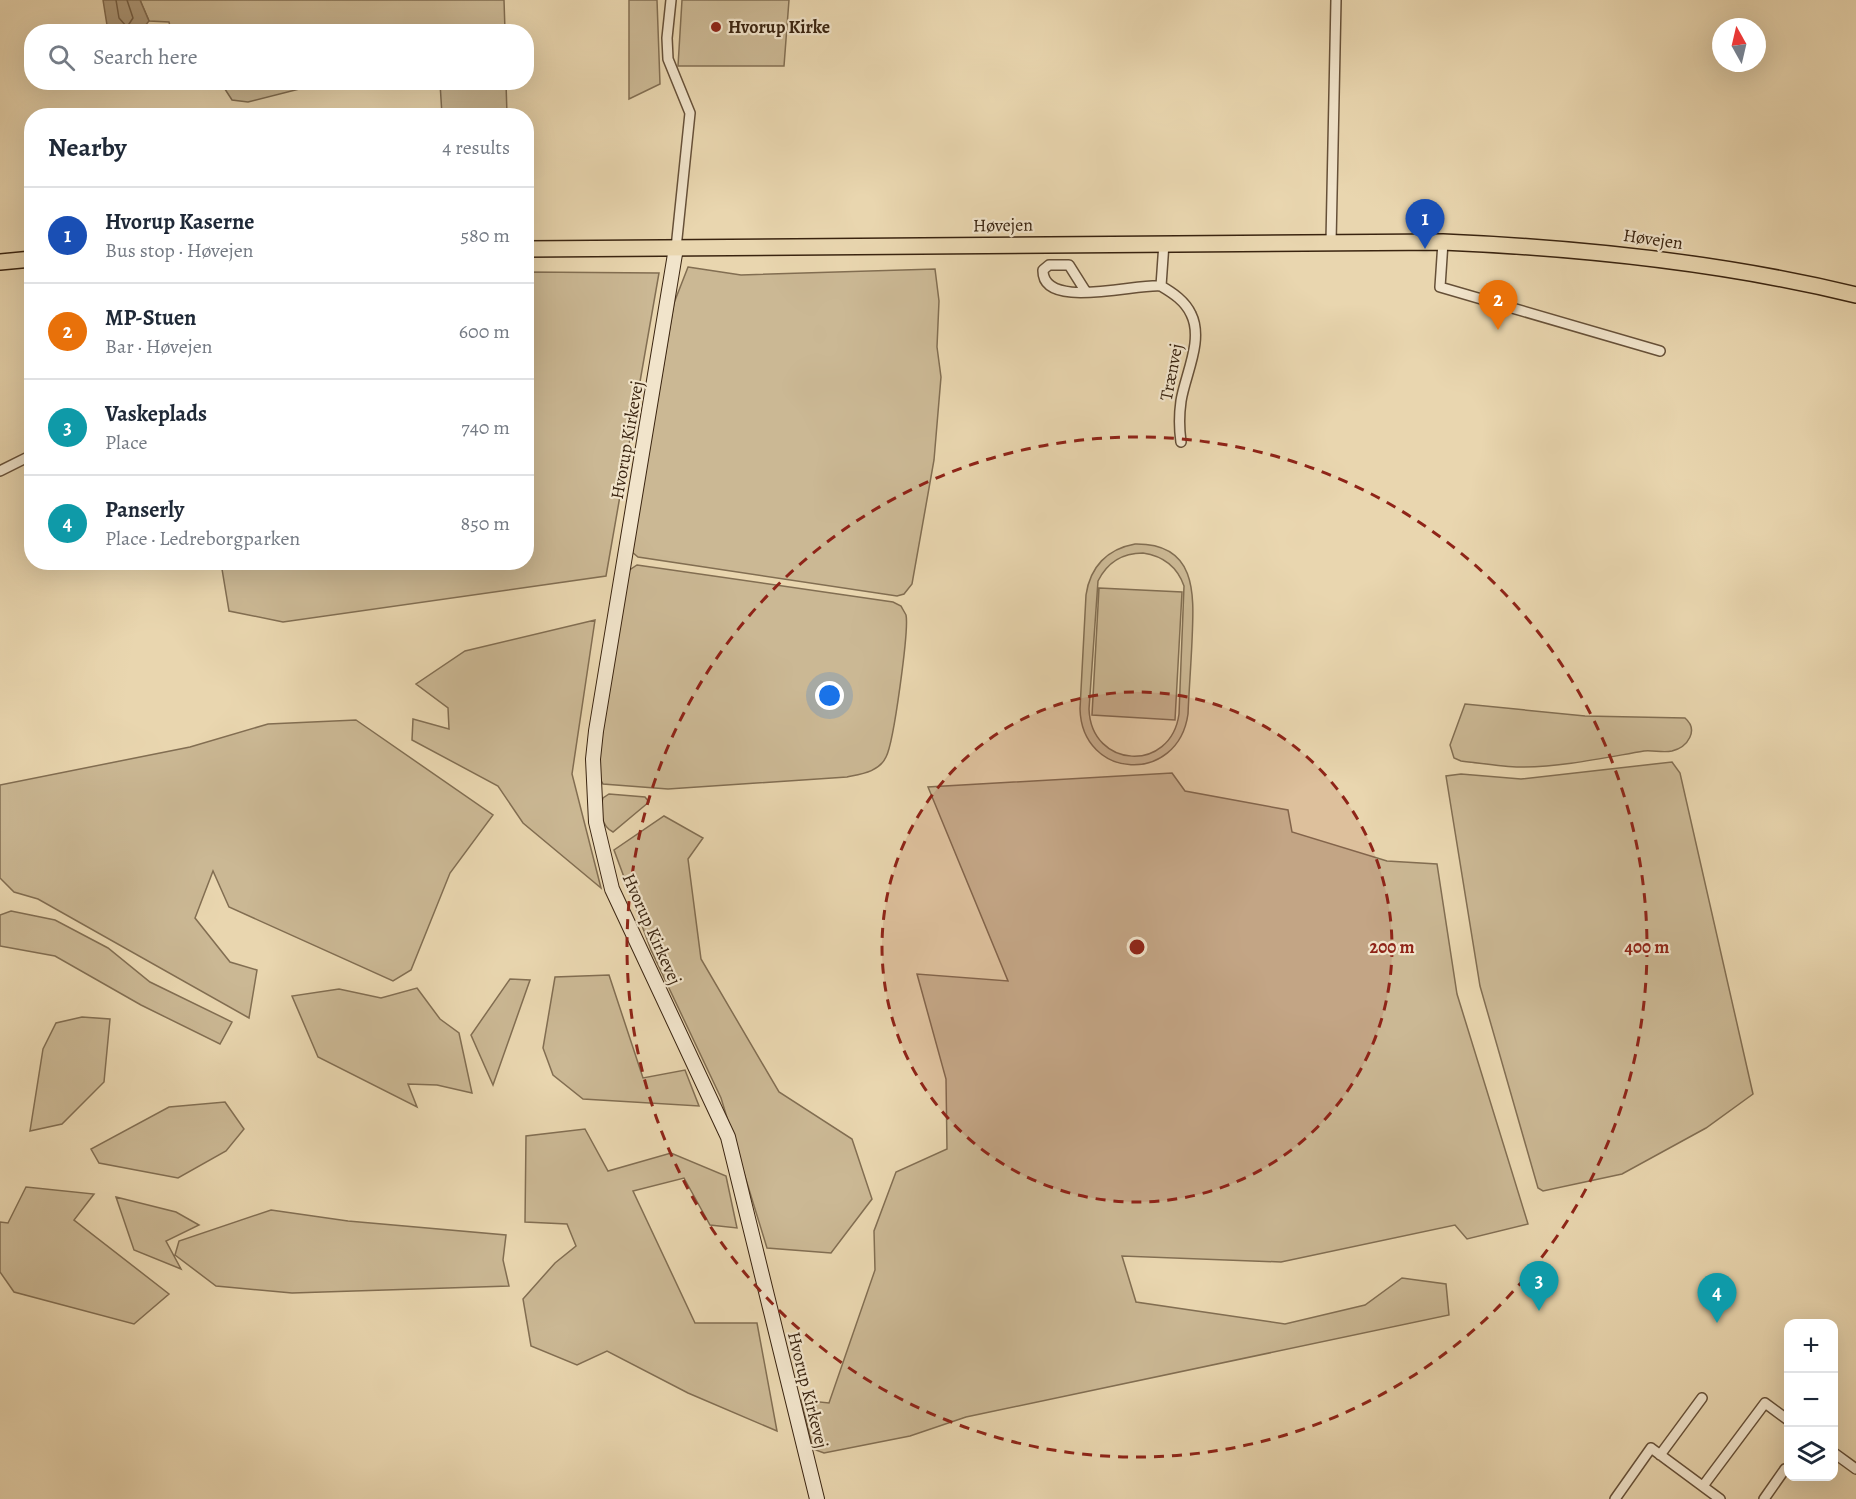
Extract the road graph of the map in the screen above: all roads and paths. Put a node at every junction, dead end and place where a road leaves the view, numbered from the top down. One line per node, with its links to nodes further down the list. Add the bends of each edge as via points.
1 (671, 0): 6 (street, via 669,59 690,113)
2 (1336, 0): 3 (street)
3 (1331, 242): 4 (main road, Høvejen); 5 (main road, Høvejen)
4 (1443, 242): 14 (main road, Høvejen, via 1648,257); 15 (street, via 1440,287)
5 (1164, 243): 6 (main road, Høvejen); 12 (street)
6 (676, 248): 7 (main road, Høvejen); 26 (street, Hvorup Kirkevej, via 596,731 596,822 616,899 728,1137)
7 (534, 249)
8 (24, 252): 9 (main road)
9 (0, 254)
10 (24, 260): 11 (main road)
11 (0, 262)
12 (1161, 286): 13 (street); 16 (street, Trænvej, via 1183,302 1192,314 1195,328 1181,400)
13 (1086, 292): 13 (street, via 1055,290 1047,283 1043,270 1049,265 1069,265)
14 (1856, 295)
15 (1660, 351)
16 (1181, 442)
17 (24, 459): 18 (street)
18 (0, 471)
19 (1702, 1398): 21 (street)
20 (1784, 1417): 25 (street, via 1765,1403)
21 (1660, 1455): 25 (street); 27 (street, via 1651,1448)
22 (1838, 1456): 23 (street)
23 (1856, 1469)
24 (1784, 1470): 29 (street)
25 (1703, 1486): 28 (street)
26 (817, 1499)
27 (1615, 1499)
28 (1720, 1499)
29 (1764, 1499)

